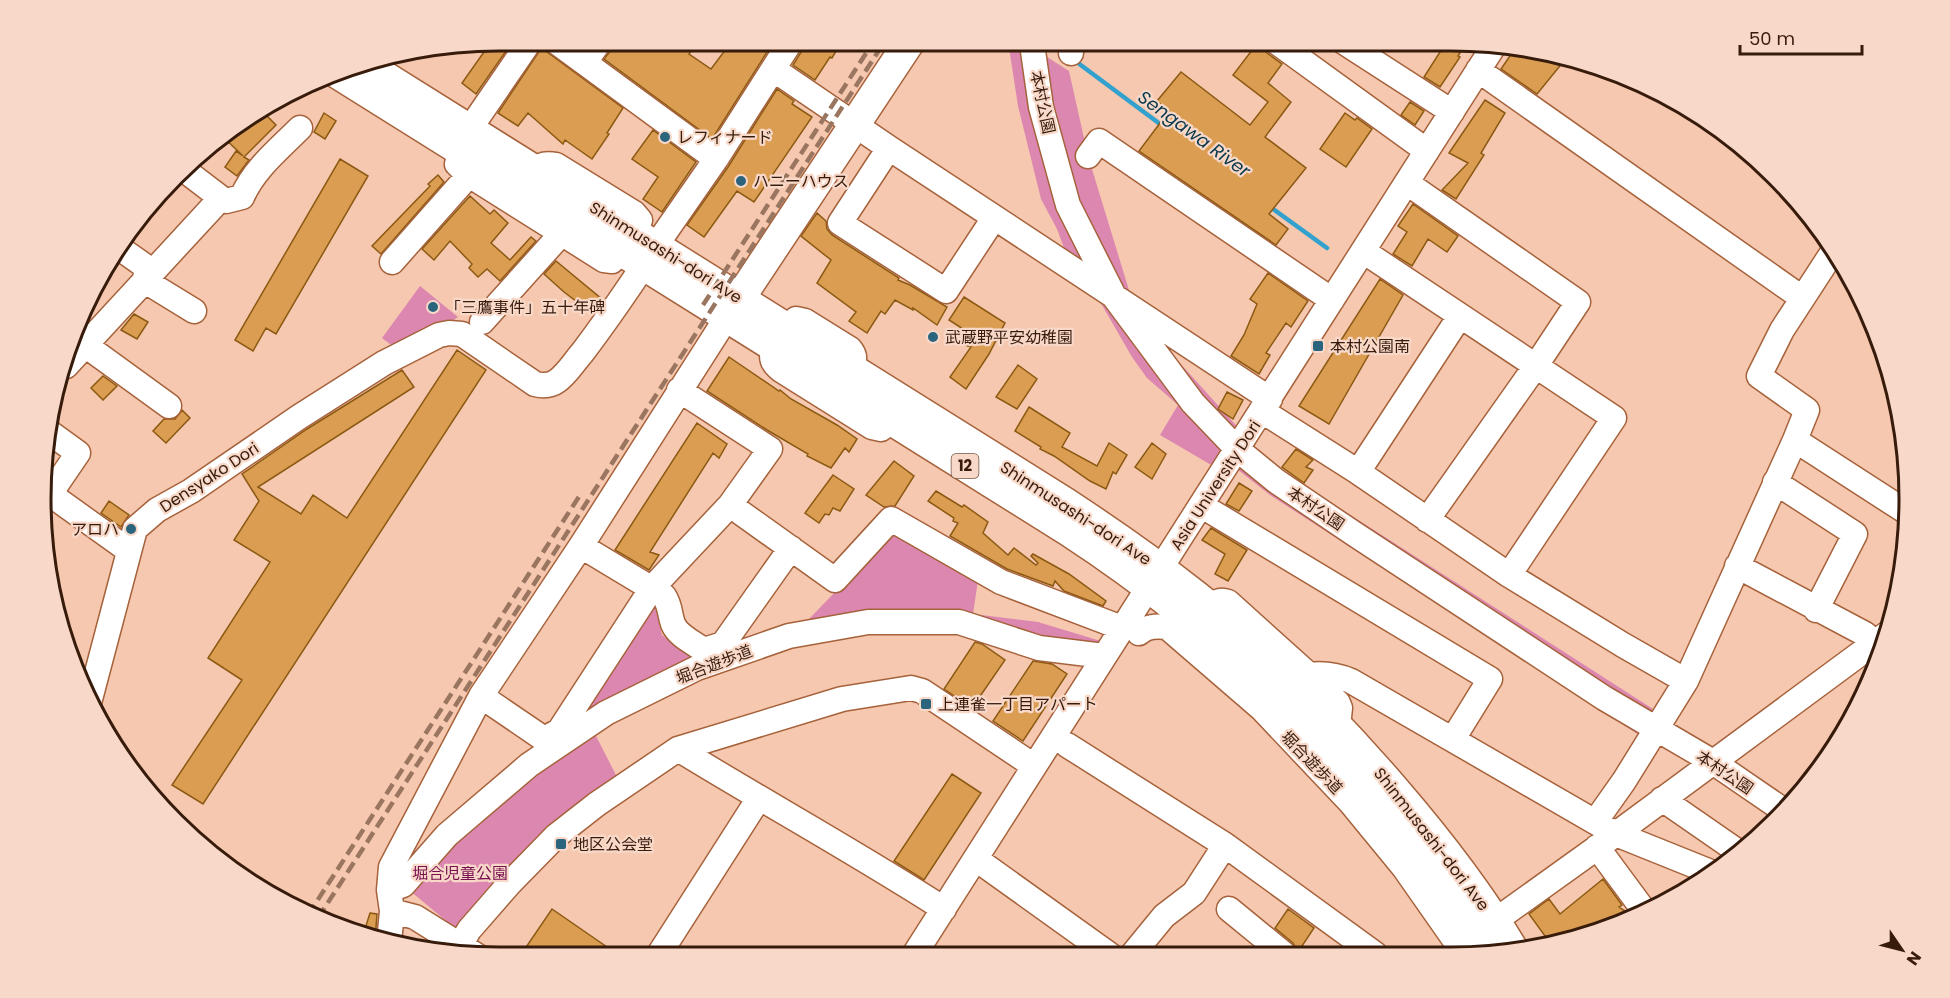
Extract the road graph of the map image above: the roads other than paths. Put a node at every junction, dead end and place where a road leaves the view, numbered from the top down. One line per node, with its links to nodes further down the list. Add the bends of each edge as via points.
1 (524, 51): 19 (street)
2 (570, 51): 10 (street)
3 (593, 51): 10 (street)
4 (785, 51): 11 (street)
5 (904, 51): 15 (main road)
6 (1033, 51): 33 (street, 本村公園, via 1041,107 1068,205)
7 (1289, 51): 18 (street)
8 (1357, 51): 14 (street)
9 (1489, 53): 12 (street, Asia University Dori)
10 (585, 62): 21 (street)
11 (773, 69): 15 (street); 21 (street)
12 (1478, 70): 14 (street, Asia University Dori); 34 (street)
13 (362, 73): 19 (main road, Shinmusashi-dori Ave / 12)
14 (1452, 112): 18 (street, Asia University Dori)
15 (856, 125): 17 (street); 36 (main road)
16 (300, 128): 24 (street, via 260,168 242,197 226,201)
17 (889, 148): 25 (street); 25 (street, via 840,223 946,291)
18 (1427, 151): 23 (street, Asia University Dori)
19 (467, 152): 26 (street); 27 (main road, Shinmusashi-dori Ave / 12); 27 (main road, Shinmusashi-dori Ave / 12, via 535,171); 31 (street)
20 (1088, 156): 35 (street, via 1099,141)
21 (716, 159): 27 (street)
22 (190, 175): 24 (street)
23 (1407, 183): 28 (street, Asia University Dori); 43 (street, via 1578,302)
24 (221, 198): 32 (street)
25 (994, 218): 33 (street)
26 (562, 233): 27 (street, via 608,262); 39 (street)
27 (639, 249): 36 (main road, Shinmusashi-dori Ave / 12); 60 (street, Densyako Dori, via 600,329 550,385 535,384 462,334 439,335 384,363 157,510 135,529)
28 (1363, 251): 35 (street, Asia University Dori); 38 (street)
29 (125, 254): 32 (street)
30 (1828, 258): 34 (street)
31 (392, 262)
32 (148, 275): 37 (street, via 150,284); 41 (street)
33 (1115, 298): 45 (street); 49 (street, 本村公園, via 1193,403)
34 (1802, 298): 48 (street, via 1759,376 1807,410)
35 (1332, 300): 45 (street, Asia University Dori)
36 (733, 308): 40 (main road, Shinmusashi-dori Ave / 12); 44 (street)
37 (195, 311)
38 (1460, 316): 43 (street); 50 (street)
39 (482, 322)
40 (780, 337): 63 (main road, Shinmusashi-dori Ave / 12, via 891,420 1084,541); 63 (main road, Shinmusashi-dori Ave / 12, via 850,368 1067,504)
41 (85, 345): 42 (street); 46 (street)
42 (74, 357)
43 (1535, 367): 57 (street); 62 (street, via 1614,418)
44 (679, 390): 54 (street, via 770,449); 58 (street)
45 (1266, 405): 49 (street, Asia University Dori); 50 (street)
46 (169, 406)
47 (56, 437): 52 (street, via 78,453)
48 (1795, 440): 51 (street); 56 (street)
49 (1238, 449): 55 (street, Asia University Dori); 76 (street, 本村公園, via 1276,481)
50 (1358, 472): 57 (street)
51 (1775, 482): 61 (street); 66 (street, via 1855,534)
52 (51, 489)
53 (51, 495): 60 (street)
54 (730, 505): 59 (street); 64 (street)
55 (1202, 506): 63 (street, Asia University Dori); 77 (street, via 1490,679)
56 (1899, 507)
57 (1427, 520): 62 (street)
58 (581, 546): 64 (street); 74 (street)
59 (791, 548): 64 (street, via 723,644 704,650 674,627 671,606); 67 (street, via 835,580 891,519 1000,582)
60 (128, 550): 73 (street, Densyako Dori)
61 (1737, 566): 66 (street); 72 (street)
62 (1509, 575): 72 (street)
63 (1155, 578): 65 (main road, Shinmusashi-dori Ave / 12); 67 (street, Asia University Dori); 96 (main road, Shinmusashi-dori Ave / 12, via 1320,740 1395,824)
64 (652, 588): 74 (street, via 559,731 544,739)
65 (1210, 608): 71 (street, via 1221,600 1228,602); 75 (main road, Shinmusashi-dori Ave / 12)
66 (1816, 610): 68 (street)
67 (1131, 631): 70 (street, Asia University Dori); 96 (street, 堀合遊歩道, via 1167,627 1262,709)
68 (1876, 640)
69 (1873, 647): 80 (street)
70 (1104, 656): 81 (street, Asia University Dori); 91 (street, 堀合遊歩道, via 1039,648 959,622 868,622 789,636 697,668 606,713 529,765 447,835)
71 (1309, 675): 75 (street, via 1338,703 1339,717); 77 (street, via 1326,673 1345,679)
72 (1686, 681): 76 (street)
73 (93, 688)
74 (481, 696): 91 (street, via 391,867)
75 (1334, 722): 96 (main road, Shinmusashi-dori Ave / 12, via 1431,833)
76 (1657, 729): 80 (street, 本村公園); 85 (street)
77 (1453, 739): 85 (street)
78 (1067, 745): 87 (street)
79 (678, 749): 81 (street, via 842,699 911,687); 82 (street); 99 (street, via 556,836 469,930)
80 (1713, 762): 83 (street); 84 (street, 本村公園)
81 (1034, 766): 89 (street, Asia University Dori)
82 (759, 798): 93 (street); 100 (street)
83 (1662, 799): 86 (street); 88 (street)
84 (1777, 806)
85 (1595, 822): 86 (street)
86 (1606, 840): 90 (street); 92 (street); 96 (street)
87 (1226, 845): 103 (street, via 1194,893 1164,916); 105 (street)
88 (1732, 847)
89 (976, 859): 93 (street, Asia University Dori); 102 (street)
90 (1702, 870)
91 (391, 901): 95 (street); 97 (street)
92 (1641, 905)
93 (944, 909): 101 (street, Asia University Dori)
94 (1228, 909): 104 (street)
95 (389, 933)
96 (1474, 940): 98 (main road, Shinmusashi-dori Ave / 12)
97 (462, 945)
98 (1491, 945)
99 (470, 946)
100 (664, 947)
101 (919, 947)
102 (1099, 947)
103 (1139, 947)
104 (1275, 947)
105 (1365, 947)

